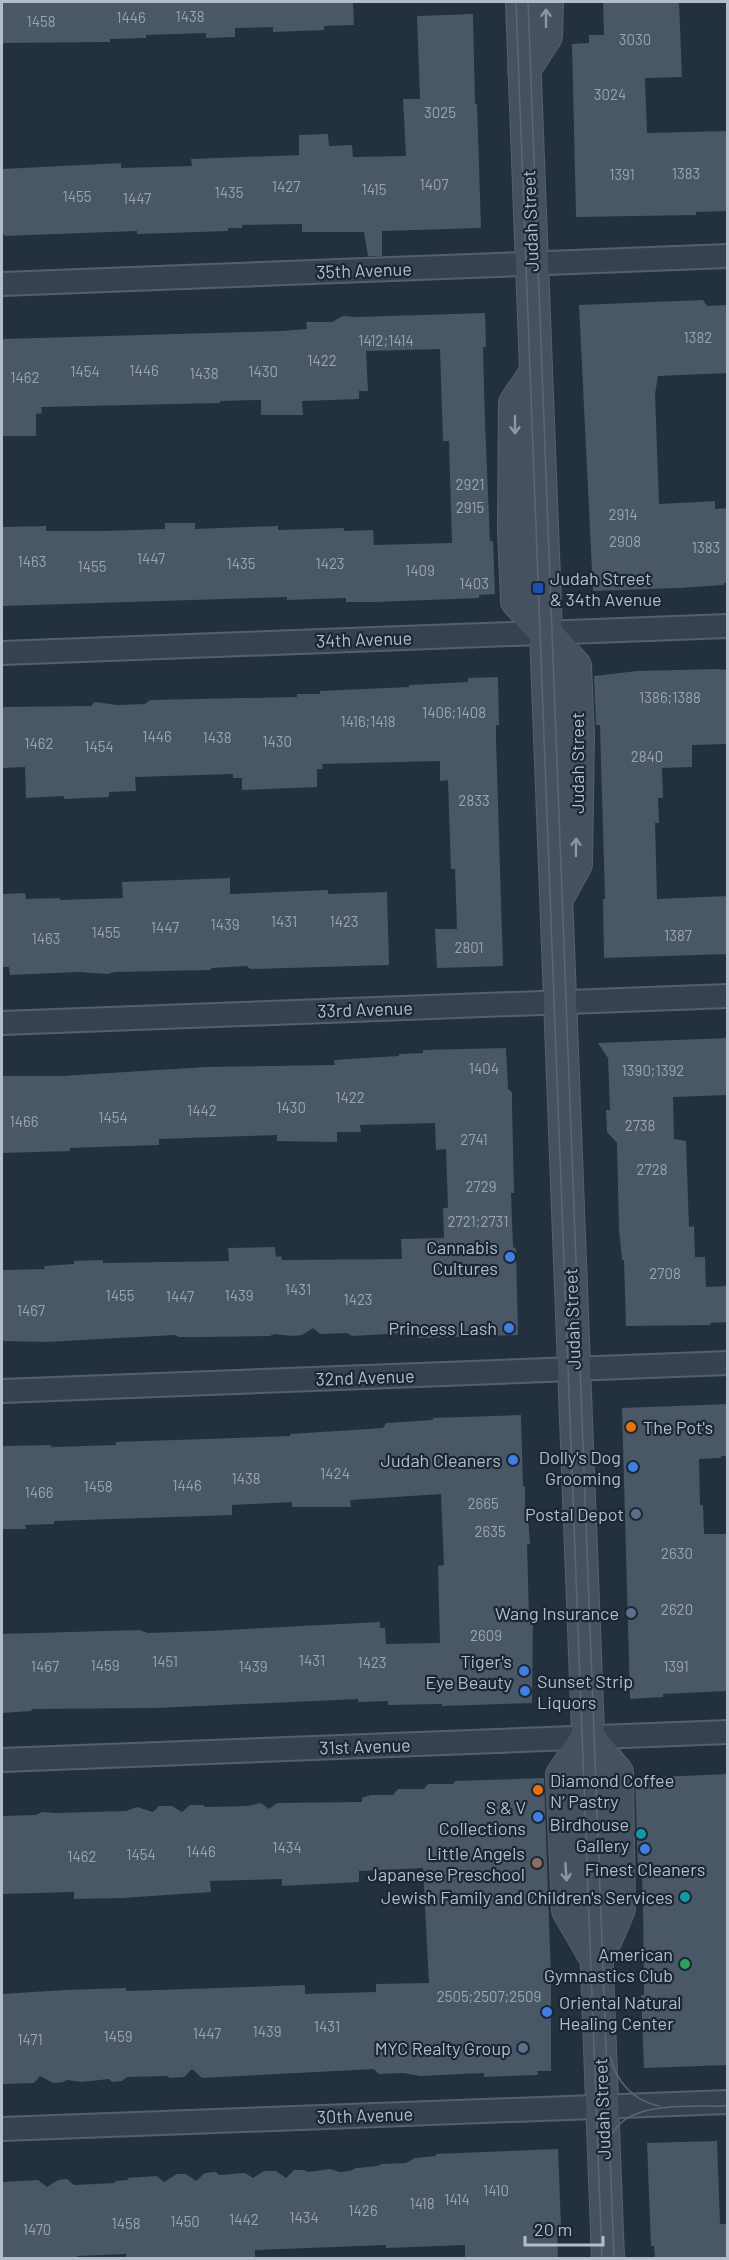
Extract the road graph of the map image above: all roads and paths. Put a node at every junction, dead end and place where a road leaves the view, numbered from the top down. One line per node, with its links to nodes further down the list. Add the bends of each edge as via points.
1 (522, 2): 3 (street, Judah Street)
2 (547, 2): 3 (street, one-way to 2, via 546,36)
3 (524, 70): 5 (street, Judah Street)
4 (728, 256): 5 (street, 35th Avenue)
5 (532, 263): 6 (street, 35th Avenue); 8 (street, Judah Street)
6 (2, 284)
7 (728, 626): 8 (street, 34th Avenue)
8 (546, 632): 9 (street, 34th Avenue); 11 (street, Judah Street)
9 (2, 653)
10 (728, 996): 11 (street, 33rd Avenue)
11 (560, 1002): 12 (street, 33rd Avenue); 14 (street, Judah Street)
12 (2, 1023)
13 (728, 1363): 14 (street, 32nd Avenue)
14 (574, 1369): 15 (street, 32nd Avenue); 17 (street, Judah Street)
15 (2, 1391)
16 (728, 1732): 17 (street, 31st Avenue)
17 (588, 1737): 18 (street, 31st Avenue); 20 (street, Judah Street)
18 (2, 1760)
19 (728, 2102): 20 (street, 30th Avenue)
20 (602, 2107): 21 (street, 30th Avenue); 22 (street, Judah Street)
21 (2, 2129)
22 (608, 2259)

